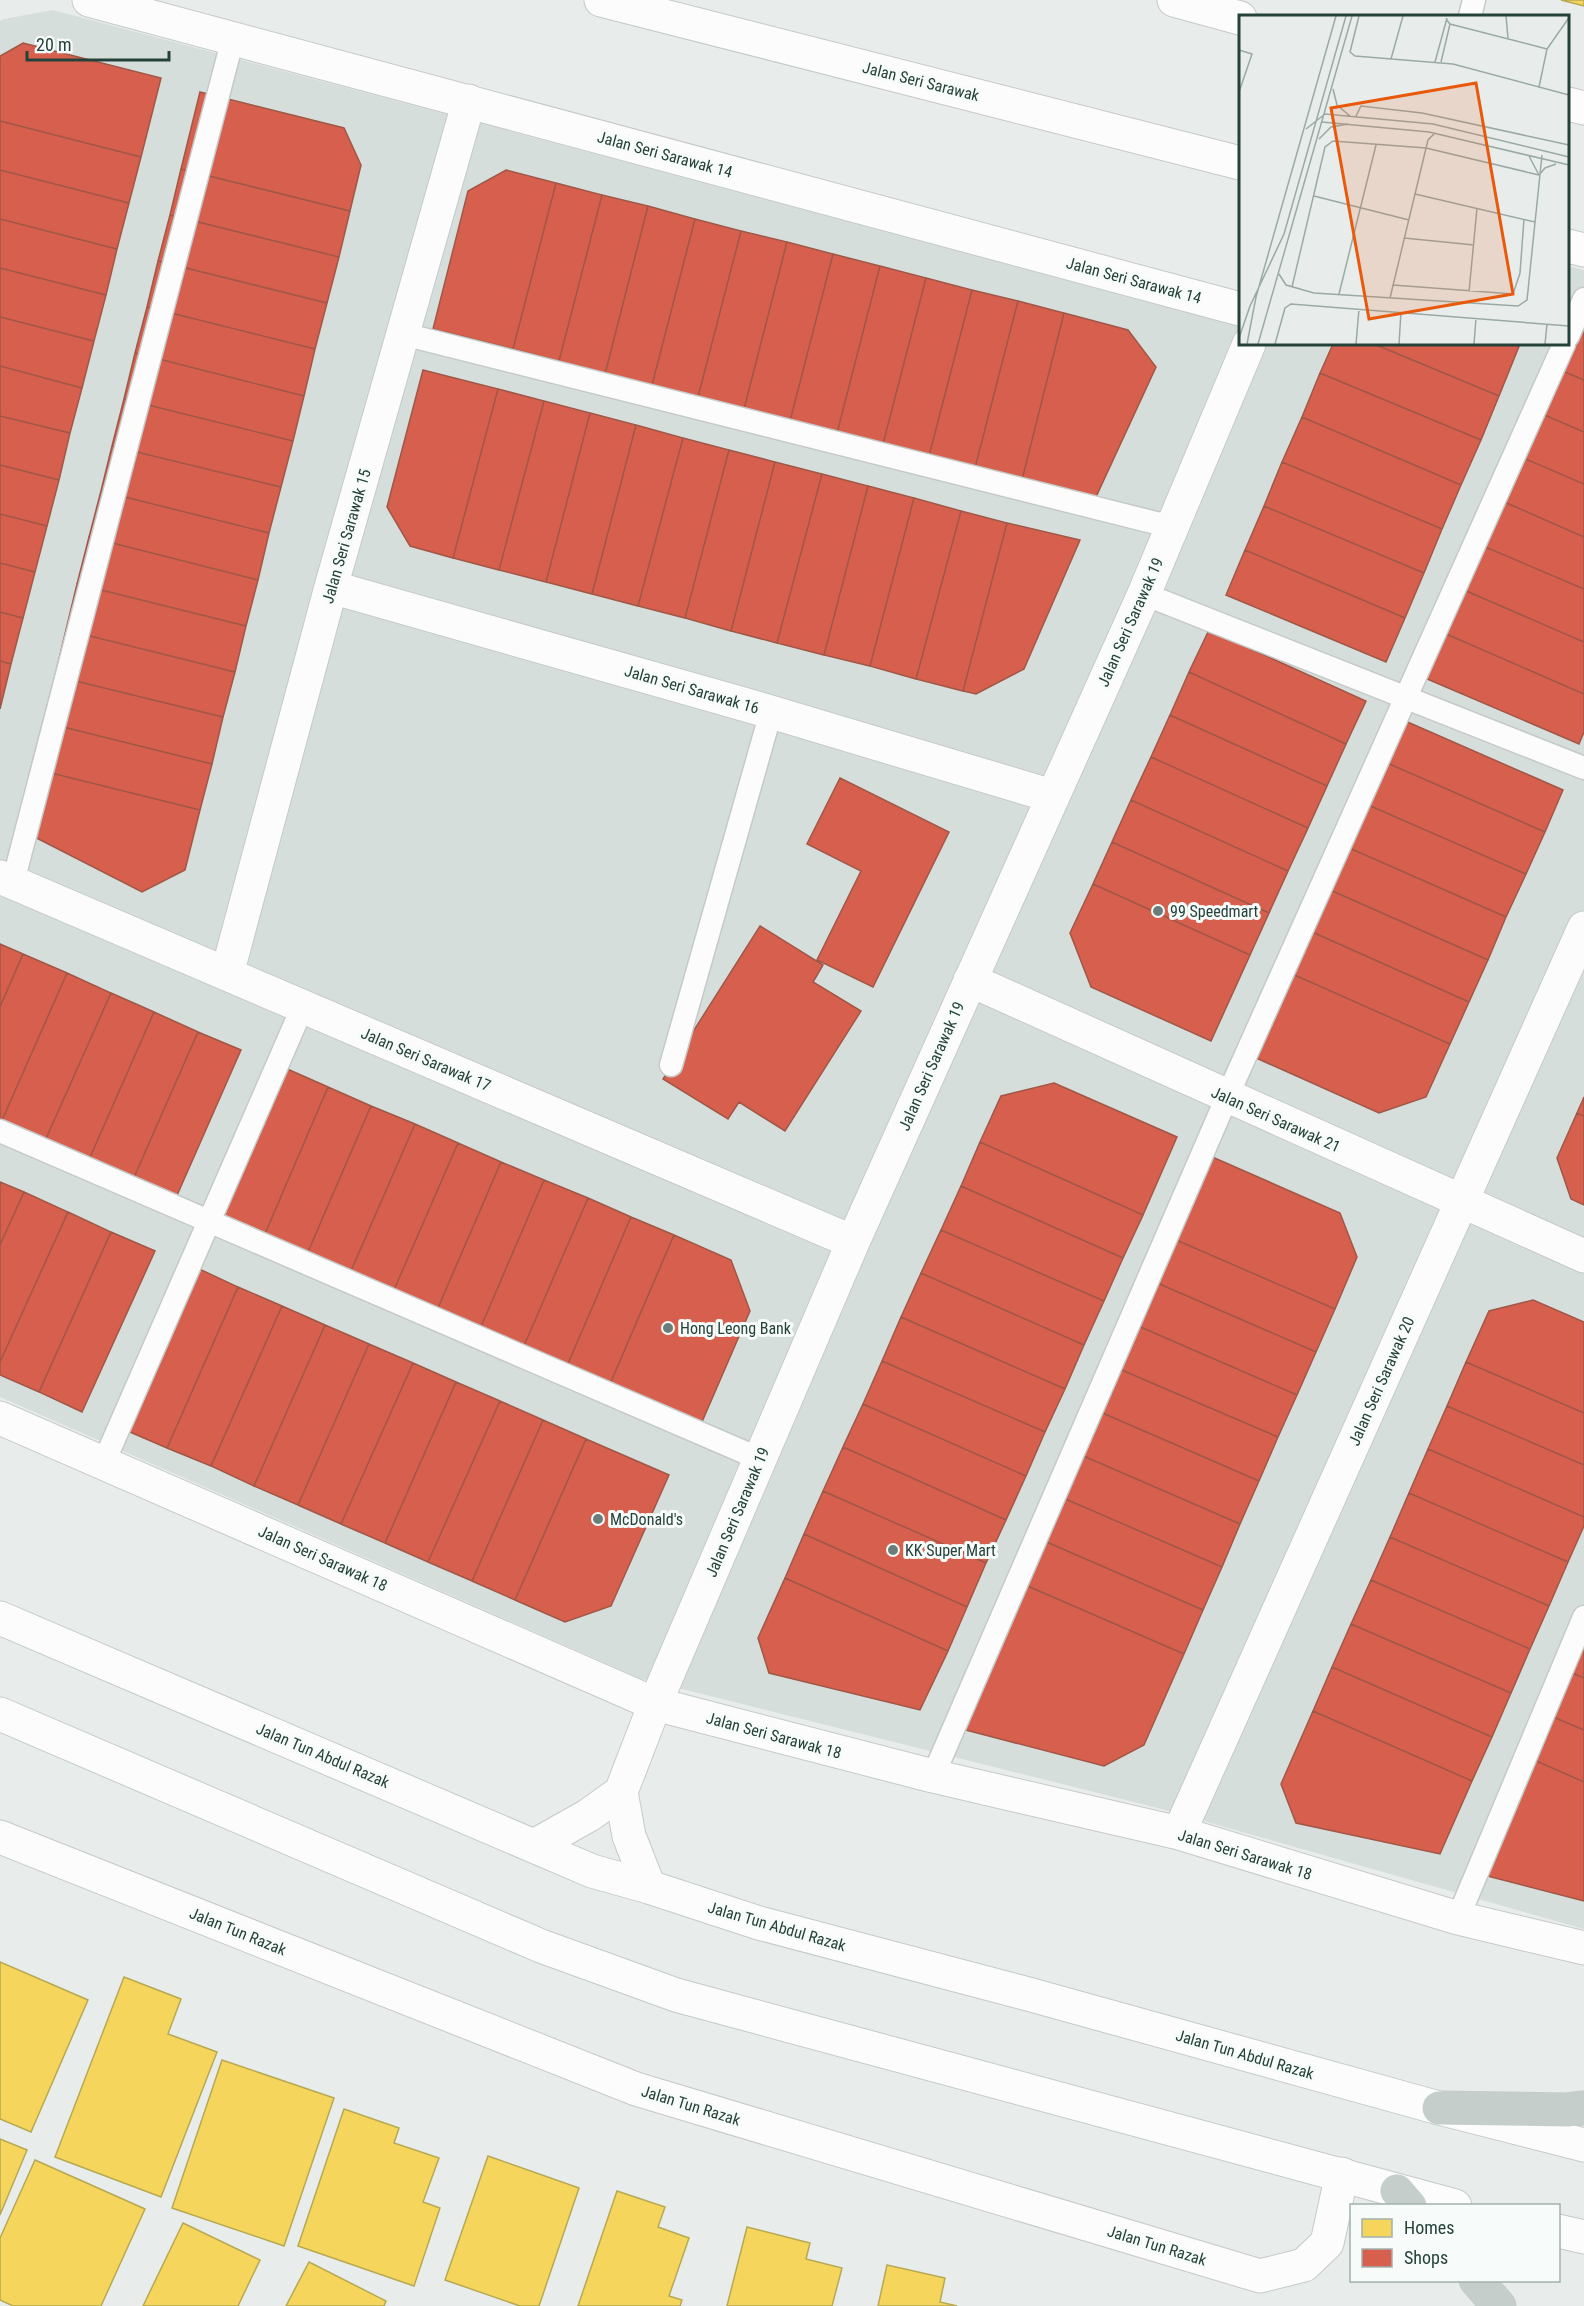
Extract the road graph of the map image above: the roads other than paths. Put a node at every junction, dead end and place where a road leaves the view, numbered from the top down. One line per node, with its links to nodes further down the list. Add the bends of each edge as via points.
1 (89, 0): 7 (street, Jalan Seri Sarawak 14)
2 (601, 0): 11 (street, Jalan Seri Sarawak)
3 (1174, 0): 5 (street)
4 (1474, 0): 6 (lane)
5 (1232, 10)
6 (1470, 15)
7 (233, 38): 8 (street, Jalan Seri Sarawak 14); 27 (lane)
8 (469, 101): 15 (street, Jalan Seri Sarawak 14); 16 (street, Jalan Seri Sarawak 15)
9 (1569, 104): 10 (street)
10 (1584, 108)
11 (1239, 163)
12 (1569, 246): 13 (street)
13 (1584, 250)
14 (1584, 299): 17 (lane)
15 (1239, 309)
16 (403, 334): 20 (lane); 21 (street, Jalan Seri Sarawak 15)
17 (1569, 334)
18 (1249, 345): 20 (street, Jalan Seri Sarawak 19)
19 (1564, 345): 23 (lane)
20 (1172, 527): 22 (street, Jalan Seri Sarawak 19)
21 (331, 587): 24 (street, Jalan Seri Sarawak 16); 29 (street, Jalan Seri Sarawak 15)
22 (1144, 594): 23 (lane); 26 (street, Jalan Seri Sarawak 19)
23 (1406, 697): 25 (lane); 33 (lane)
24 (771, 712): 26 (street, Jalan Seri Sarawak 16); 32 (lane)
25 (1584, 768)
26 (1052, 796): 30 (street, Jalan Seri Sarawak 19)
27 (7, 880): 29 (street, Jalan Seri Sarawak 17)
28 (1584, 928): 35 (street, Jalan Seri Sarawak 20)
29 (227, 974): 31 (street, Jalan Seri Sarawak 17)
30 (970, 980): 33 (street, Jalan Seri Sarawak 21); 37 (street, Jalan Seri Sarawak 19)
31 (303, 1006): 36 (lane); 37 (street, Jalan Seri Sarawak 17)
32 (670, 1065)
33 (1227, 1097): 35 (street, Jalan Seri Sarawak 21); 46 (lane)
34 (0, 1131): 36 (lane)
35 (1462, 1202): 38 (street, Jalan Seri Sarawak 21); 48 (street, Jalan Seri Sarawak 20)
36 (209, 1221): 40 (lane); 41 (lane)
37 (853, 1242): 40 (street, Jalan Seri Sarawak 19)
38 (1584, 1256)
39 (0, 1418): 41 (street, Jalan Seri Sarawak 18)
40 (760, 1460): 44 (street, Jalan Seri Sarawak 19)
41 (104, 1462): 44 (street, Jalan Seri Sarawak 18)
42 (1584, 1617): 52 (lane)
43 (0, 1618): 50 (street, Jalan Tun Abdul Razak)
44 (655, 1704): 46 (street, Jalan Seri Sarawak 18); 47 (street, Jalan Seri Sarawak 19)
45 (0, 1714): 57 (street, via 541,1946 676,1995)
46 (933, 1776): 48 (street, Jalan Seri Sarawak 18)
47 (621, 1792): 50 (street); 51 (street, via 629,1836)
48 (1179, 1833): 52 (street, Jalan Seri Sarawak 18)
49 (0, 1837): 57 (street, Jalan Tun Razak, via 636,2089 1260,2276 1304,2265 1327,2243)
50 (534, 1846): 51 (street, Jalan Tun Abdul Razak, via 592,1871)
51 (649, 1887): 54 (street, Jalan Tun Abdul Razak, via 759,1923)
52 (1458, 1918): 53 (street, Jalan Seri Sarawak 18)
53 (1584, 1948)
54 (1439, 2108): 55 (highway); 56 (street, Jalan Tun Abdul Razak)
55 (1584, 2108)
56 (1584, 2145)
57 (1342, 2174): 58 (street)
58 (1404, 2198): 59 (street)
59 (1448, 2204)
60 (1560, 2231): 61 (street)
61 (1584, 2237)
62 (1478, 2282): 63 (highway)
63 (1499, 2306)

